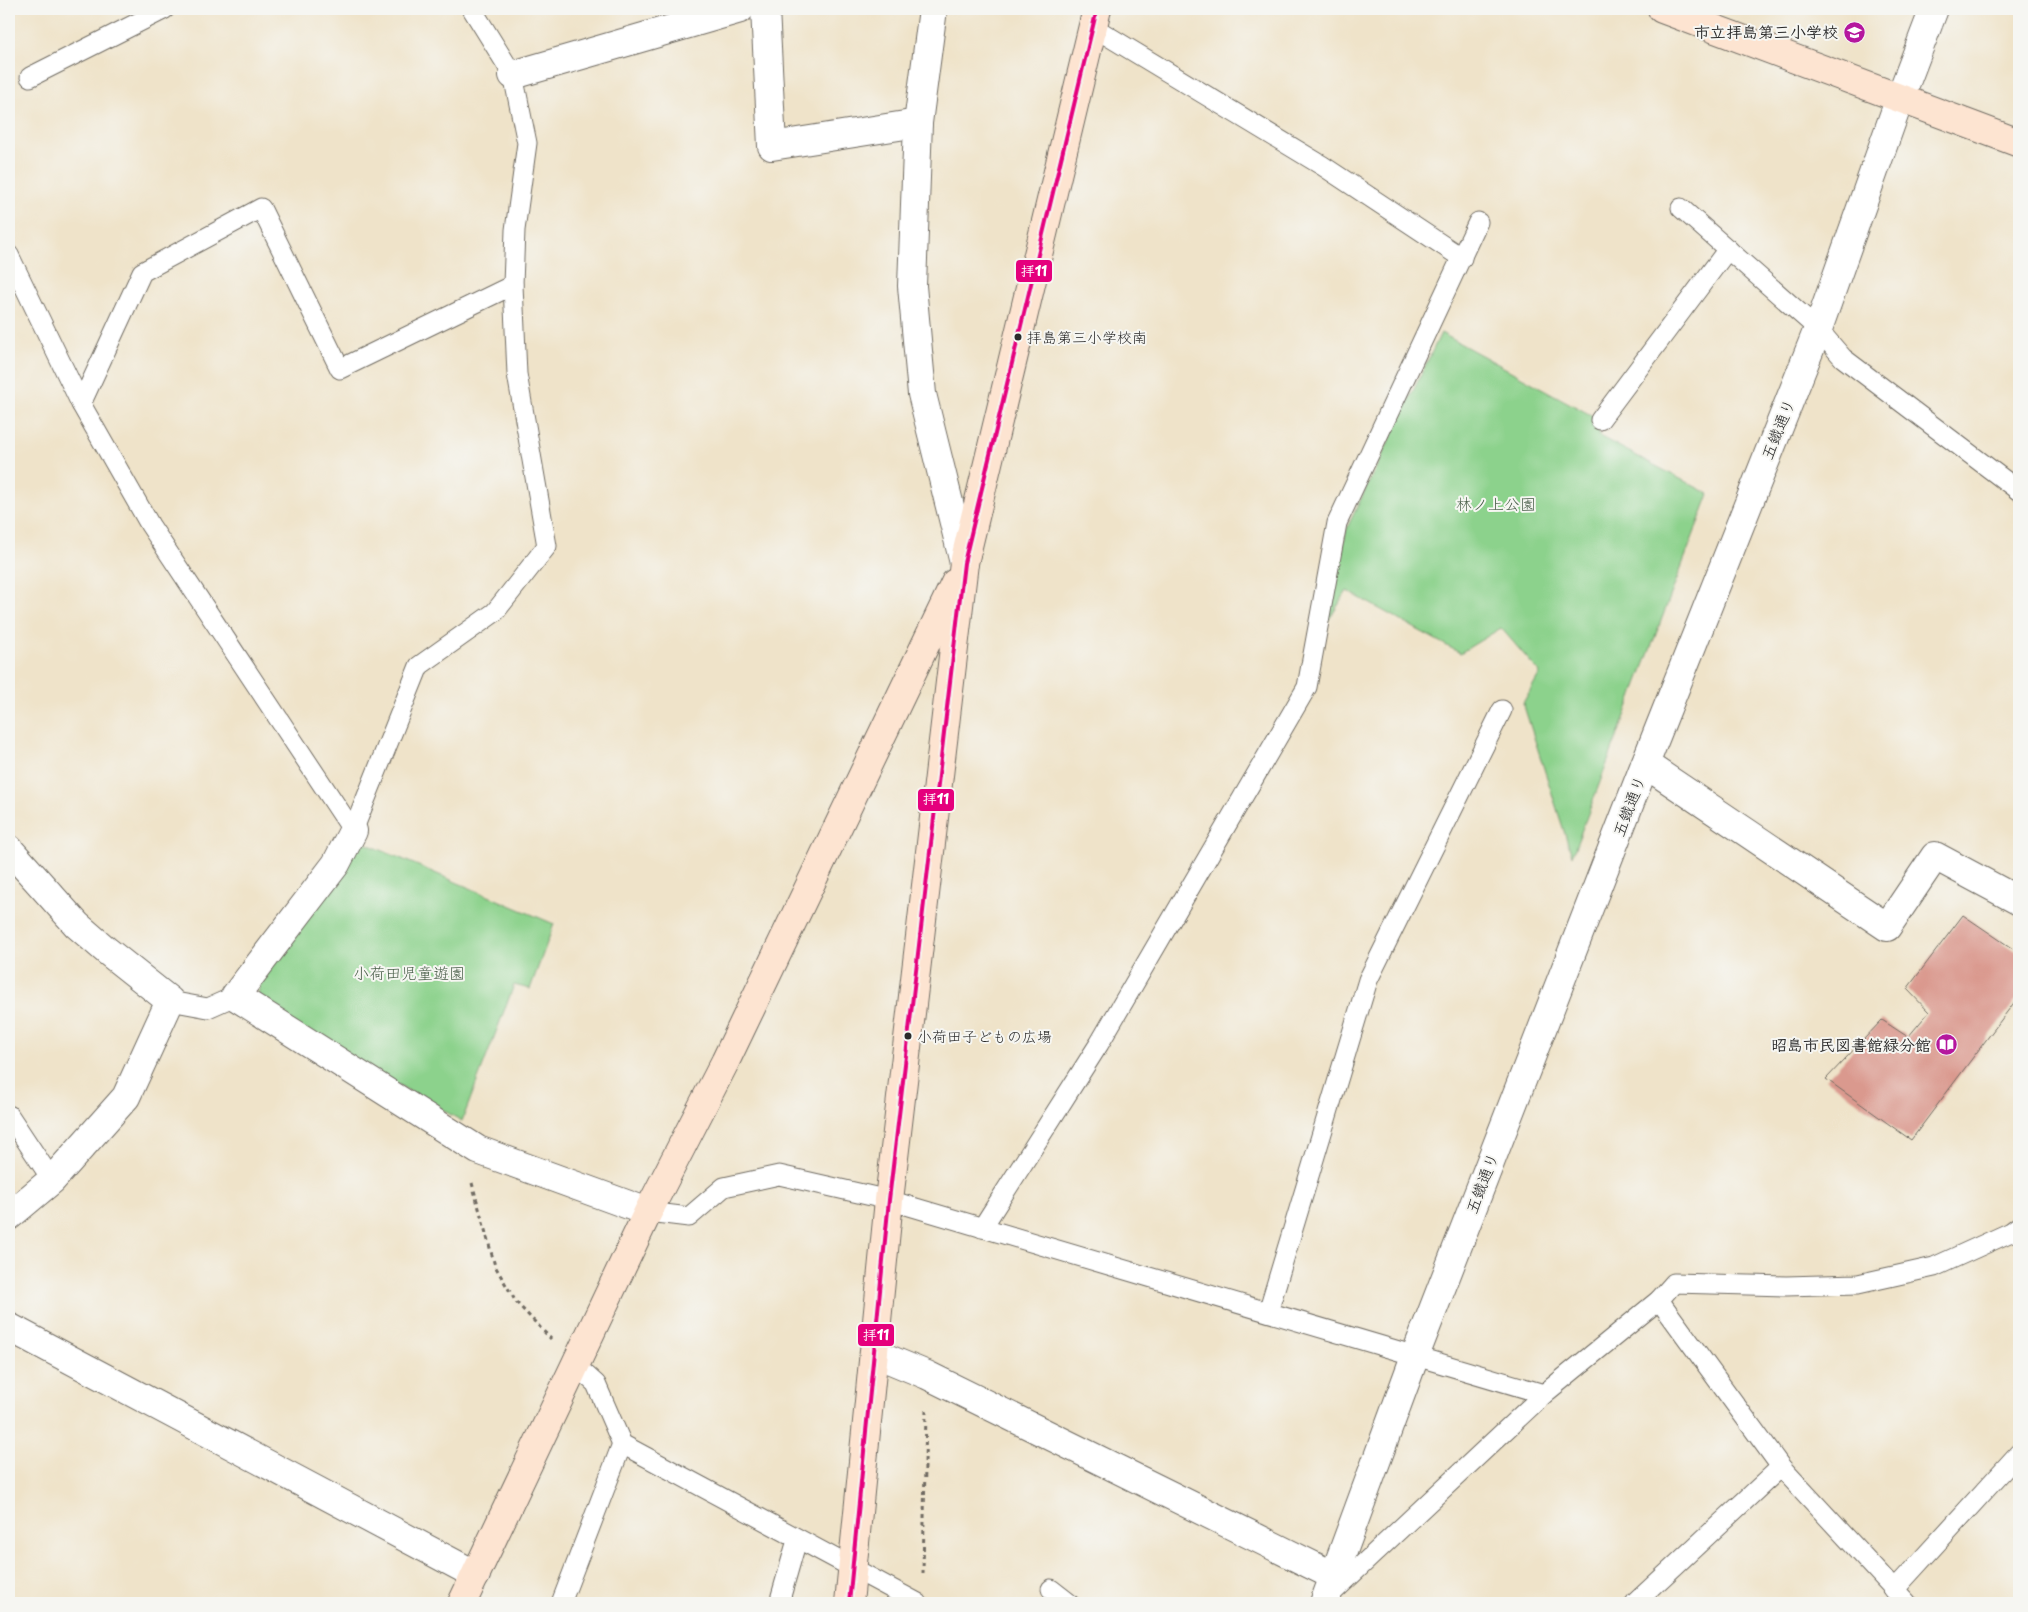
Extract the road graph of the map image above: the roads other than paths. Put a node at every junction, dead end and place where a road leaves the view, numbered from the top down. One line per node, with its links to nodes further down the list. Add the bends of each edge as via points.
1 (165, 9): 10 (lane)
2 (472, 9): 9 (lane)
3 (740, 9): 9 (street)
4 (765, 9): 12 (street, via 772,146)
5 (933, 9): 12 (street)
6 (1662, 9): 11 (street)
7 (1934, 9): 11 (street, 五鐵通り)
8 (1095, 18): 18 (lane); 24 (street)
9 (513, 75): 19 (lane, via 527,143 515,230)
10 (30, 77)
11 (1900, 98): 13 (street); 20 (street, 五鐵通り)
12 (918, 124): 24 (street, via 912,286 922,394)
13 (2019, 143)
14 (1681, 208): 16 (lane)
15 (1478, 222): 18 (lane)
16 (1728, 248): 20 (lane); 22 (lane)
17 (9, 255): 21 (lane)
18 (1462, 258): 37 (lane, via 1337,524 1307,687 1099,1044)
19 (514, 285): 21 (lane, via 340,369 261,208 142,272); 27 (lane, via 517,374 547,546 495,612 419,666)
20 (1818, 328): 23 (lane, via 1843,358); 26 (street, 五鐵通り)
21 (81, 404): 27 (lane, via 150,525)
22 (1600, 420)
23 (2019, 491)
24 (964, 563): 34 (street); 35 (street, via 725,1062)
25 (1502, 710): 40 (lane, via 1368,980)
26 (1645, 764): 29 (street, via 1887,927 1935,856); 43 (street, 五鐵通り)
27 (352, 831): 30 (street, via 336,864)
28 (9, 849): 31 (street, via 78,925)
29 (2019, 901)
30 (235, 996): 31 (lane, via 208,1008); 35 (street, via 478,1150)
31 (170, 1001): 33 (street, via 126,1097)
32 (9, 1115): 33 (lane)
33 (52, 1180): 36 (street)
34 (890, 1200): 35 (lane, via 779,1175 724,1187 689,1217); 37 (lane); 42 (street)
35 (648, 1212): 44 (street)
36 (9, 1216)
37 (982, 1228): 40 (lane)
38 (2016, 1231): 39 (lane, via 1934,1267 1858,1284 1674,1283)
39 (1659, 1300): 45 (lane); 48 (lane)
40 (1268, 1312): 43 (lane)
41 (9, 1327): 51 (street)
42 (874, 1353): 50 (street); 53 (street, via 927,1374)
43 (1415, 1356): 45 (lane); 53 (street, 五鐵通り)
44 (575, 1365): 46 (lane, via 596,1384); 51 (street)
45 (1544, 1394): 53 (lane)
46 (622, 1444): 49 (lane); 56 (lane)
47 (2019, 1454): 54 (lane)
48 (1781, 1467): 54 (lane); 61 (lane)
49 (797, 1540): 50 (lane); 57 (lane)
50 (853, 1567): 58 (street); 59 (lane)
51 (476, 1575): 55 (street)
52 (1051, 1588): 60 (lane)
53 (1328, 1592)
54 (1900, 1596)
55 (462, 1603)
56 (561, 1603)
57 (779, 1603)
58 (849, 1603)
59 (918, 1603)
60 (1069, 1603)
61 (1636, 1603)

